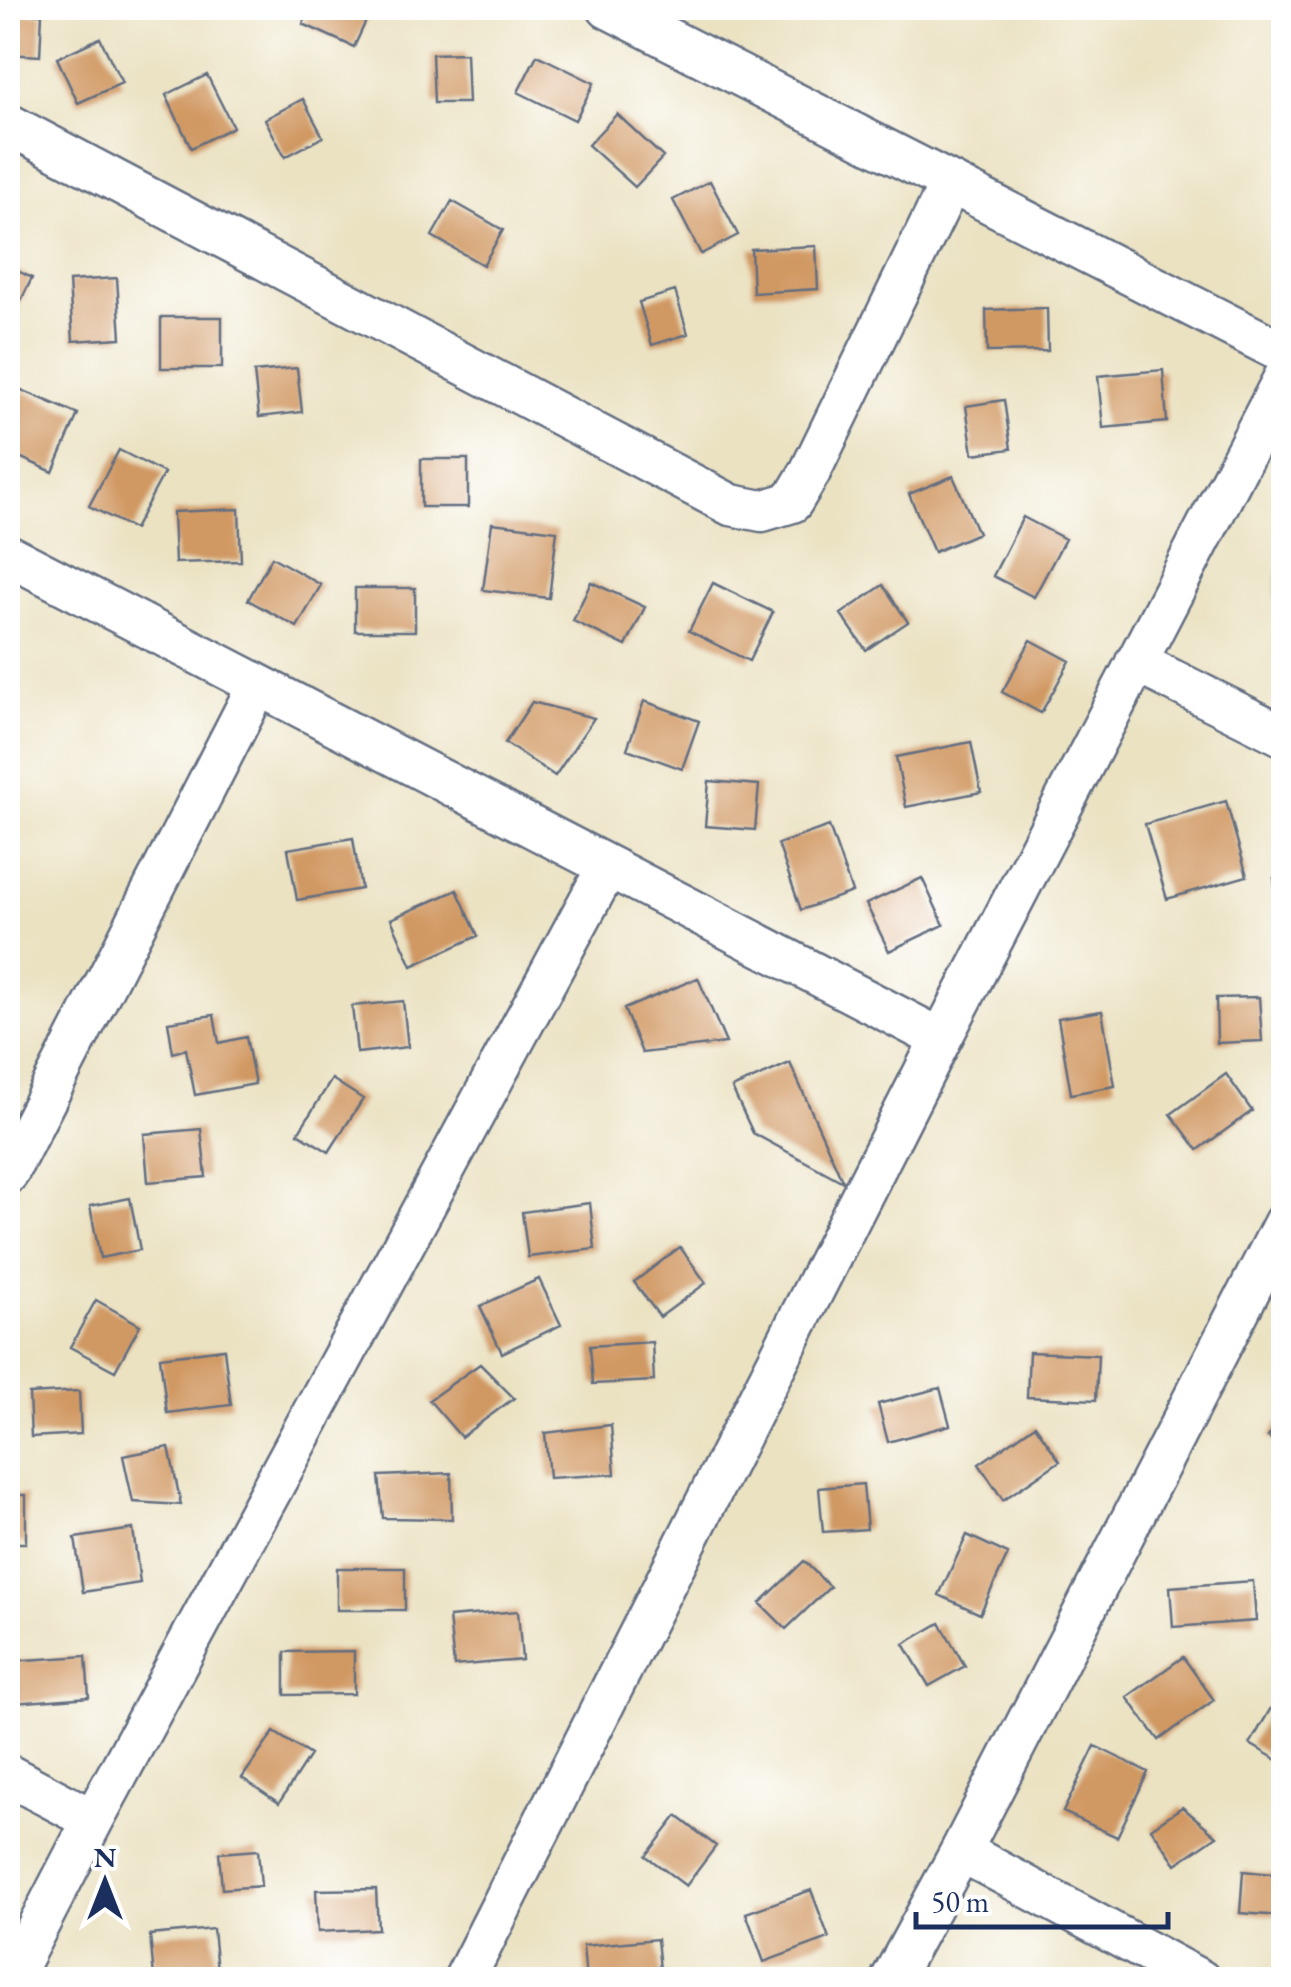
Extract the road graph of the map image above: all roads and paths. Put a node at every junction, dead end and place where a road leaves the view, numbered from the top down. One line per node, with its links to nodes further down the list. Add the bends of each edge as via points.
1 (608, 8): 3 (street)
2 (8, 124): 3 (street, via 730,505 762,510 792,502 810,472)
3 (950, 184): 4 (street)
4 (1284, 353)
5 (1284, 378): 7 (street)
6 (8, 555): 8 (street)
7 (1136, 662): 9 (street); 11 (street)
8 (258, 685): 10 (street); 12 (street)
9 (1284, 736)
10 (607, 868): 11 (street); 15 (street)
11 (941, 1039): 18 (street)
12 (8, 1173)
13 (1284, 1223): 16 (street)
14 (8, 1775): 15 (street)
15 (93, 1820): 17 (street)
16 (961, 1851): 19 (street); 20 (street)
17 (10, 1980)
18 (464, 1980)
19 (891, 1980)
20 (1200, 1980)

